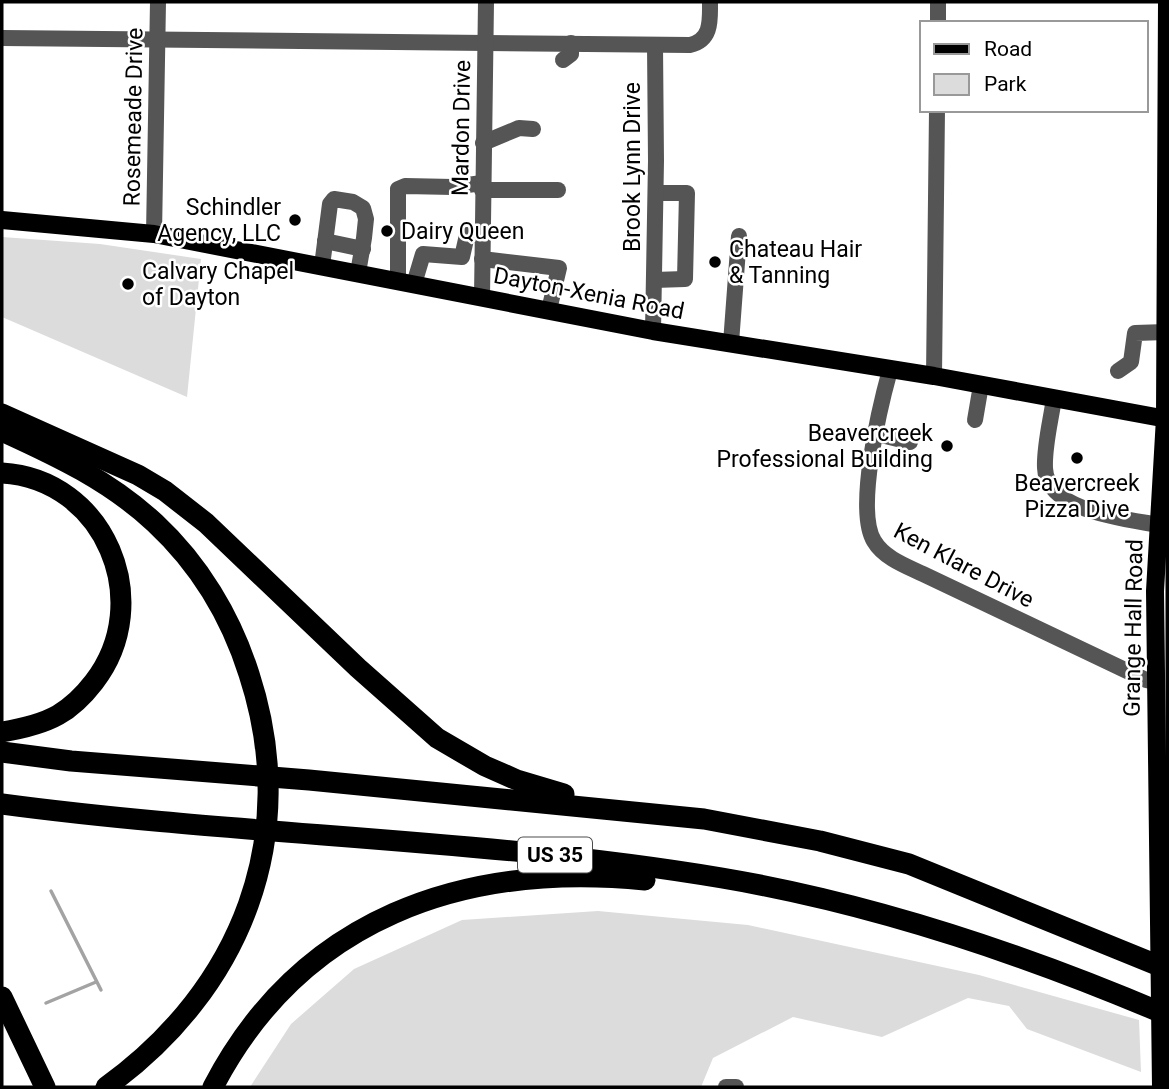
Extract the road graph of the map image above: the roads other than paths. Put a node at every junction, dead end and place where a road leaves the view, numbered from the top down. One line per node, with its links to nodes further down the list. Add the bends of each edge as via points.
1 (158, 2): 8 (street, Rosemeade Drive)
2 (486, 2): 9 (street, Mardon Drive)
3 (710, 2): 11 (street, via 706,36 695,44)
4 (938, 2): 6 (street)
5 (1167, 2): 29 (main road, Grange Hall Road)
6 (938, 21)
7 (2, 38): 8 (street)
8 (158, 40): 9 (street); 20 (street, Rosemeade Drive)
9 (485, 42): 10 (street); 15 (street, Mardon Drive)
10 (571, 44): 11 (street); 12 (street, via 571,54)
11 (656, 45): 18 (street, Brook Lynn Drive)
12 (563, 60)
13 (937, 112): 38 (street)
14 (533, 129): 15 (street, via 519,128)
15 (483, 143): 16 (street, Mardon Drive)
16 (482, 186): 17 (street); 21 (street, Mardon Drive); 30 (street, via 398,189)
17 (558, 190)
18 (656, 193): 28 (street, Brook Lynn Drive); 28 (street, via 687,193 686,267 685,279)
19 (2, 220): 20 (main road, Dayton-Xenia Road)
20 (154, 234): 26 (main road, Dayton-Xenia Road)
21 (482, 234): 25 (street, Mardon Drive); 30 (street, via 467,235 462,257 424,254)
22 (739, 236): 35 (street)
23 (325, 241): 24 (street); 24 (street, via 330,204 341,199 363,208); 26 (street)
24 (363, 249): 27 (street)
25 (482, 259): 31 (street, Mardon Drive); 32 (street, via 559,268)
26 (321, 266): 27 (main road, Dayton-Xenia Road)
27 (358, 273): 30 (main road, Dayton-Xenia Road)
28 (654, 280): 33 (street, Brook Lynn Drive)
29 (1167, 282): 34 (main road, Grange Hall Road)
30 (406, 283): 31 (main road, Dayton-Xenia Road)
31 (482, 297): 32 (main road, Dayton-Xenia Road)
32 (550, 310): 33 (main road, Dayton-Xenia Road)
33 (653, 331): 35 (main road, Dayton-Xenia Road)
34 (1166, 332): 37 (street, via 1135,333 1131,362); 42 (main road, Grange Hall Road)
35 (730, 344): 36 (main road, Dayton-Xenia Road)
36 (890, 370): 38 (main road, Dayton-Xenia Road); 45 (street, Ken Klare Drive)
37 (1118, 370)
38 (934, 376): 39 (main road, Dayton-Xenia Road)
39 (981, 384): 40 (main road, Dayton-Xenia Road); 43 (street)
40 (1054, 398): 42 (main road, Dayton-Xenia Road); 48 (street, via 1044,470 1051,485 1069,503 1104,515)
41 (2, 414): 54 (highway, via 138,475 180,502 409,715 453,748 485,766)
42 (1166, 419): 48 (main road, Grange Hall Road)
43 (975, 420)
44 (2, 431): 62 (highway, via 89,473 137,507 177,546 232,630 255,692 266,742 270,807 264,846 234,939 197,1000 155,1049)
45 (877, 434): 46 (street); 49 (street, Ken Klare Drive, via 867,514 872,539 884,553)
46 (910, 442)
47 (2, 473): 50 (highway, via 44,483 89,516 111,550 121,604 115,642 87,692 58,715)
48 (1163, 525): 49 (main road, Grange Hall Road, via 1155,591)
49 (1155, 682): 55 (main road, Grange Hall Road)
50 (2, 732)
51 (2, 752): 54 (highway)
52 (2, 763): 56 (highway, US 35, via 653,823 878,867)
53 (2, 804): 57 (highway, US 35, via 517,851 669,870 845,904)
54 (598, 807): 56 (highway, via 704,818 820,841 909,864)
55 (1163, 888): 66 (main road, Grange Hall Road)
56 (1024, 911): 58 (highway, US 35)
57 (1028, 959): 60 (highway, US 35); 63 (highway, via 797,904 645,880 544,878 485,886 432,898 387,915 320,956 263,1010)
58 (1167, 969)
59 (2, 997): 61 (highway)
60 (1167, 1014)
61 (45, 1087)
62 (106, 1087)
63 (213, 1087)
64 (726, 1087): 65 (street)
65 (736, 1087)
66 (1161, 1087)

